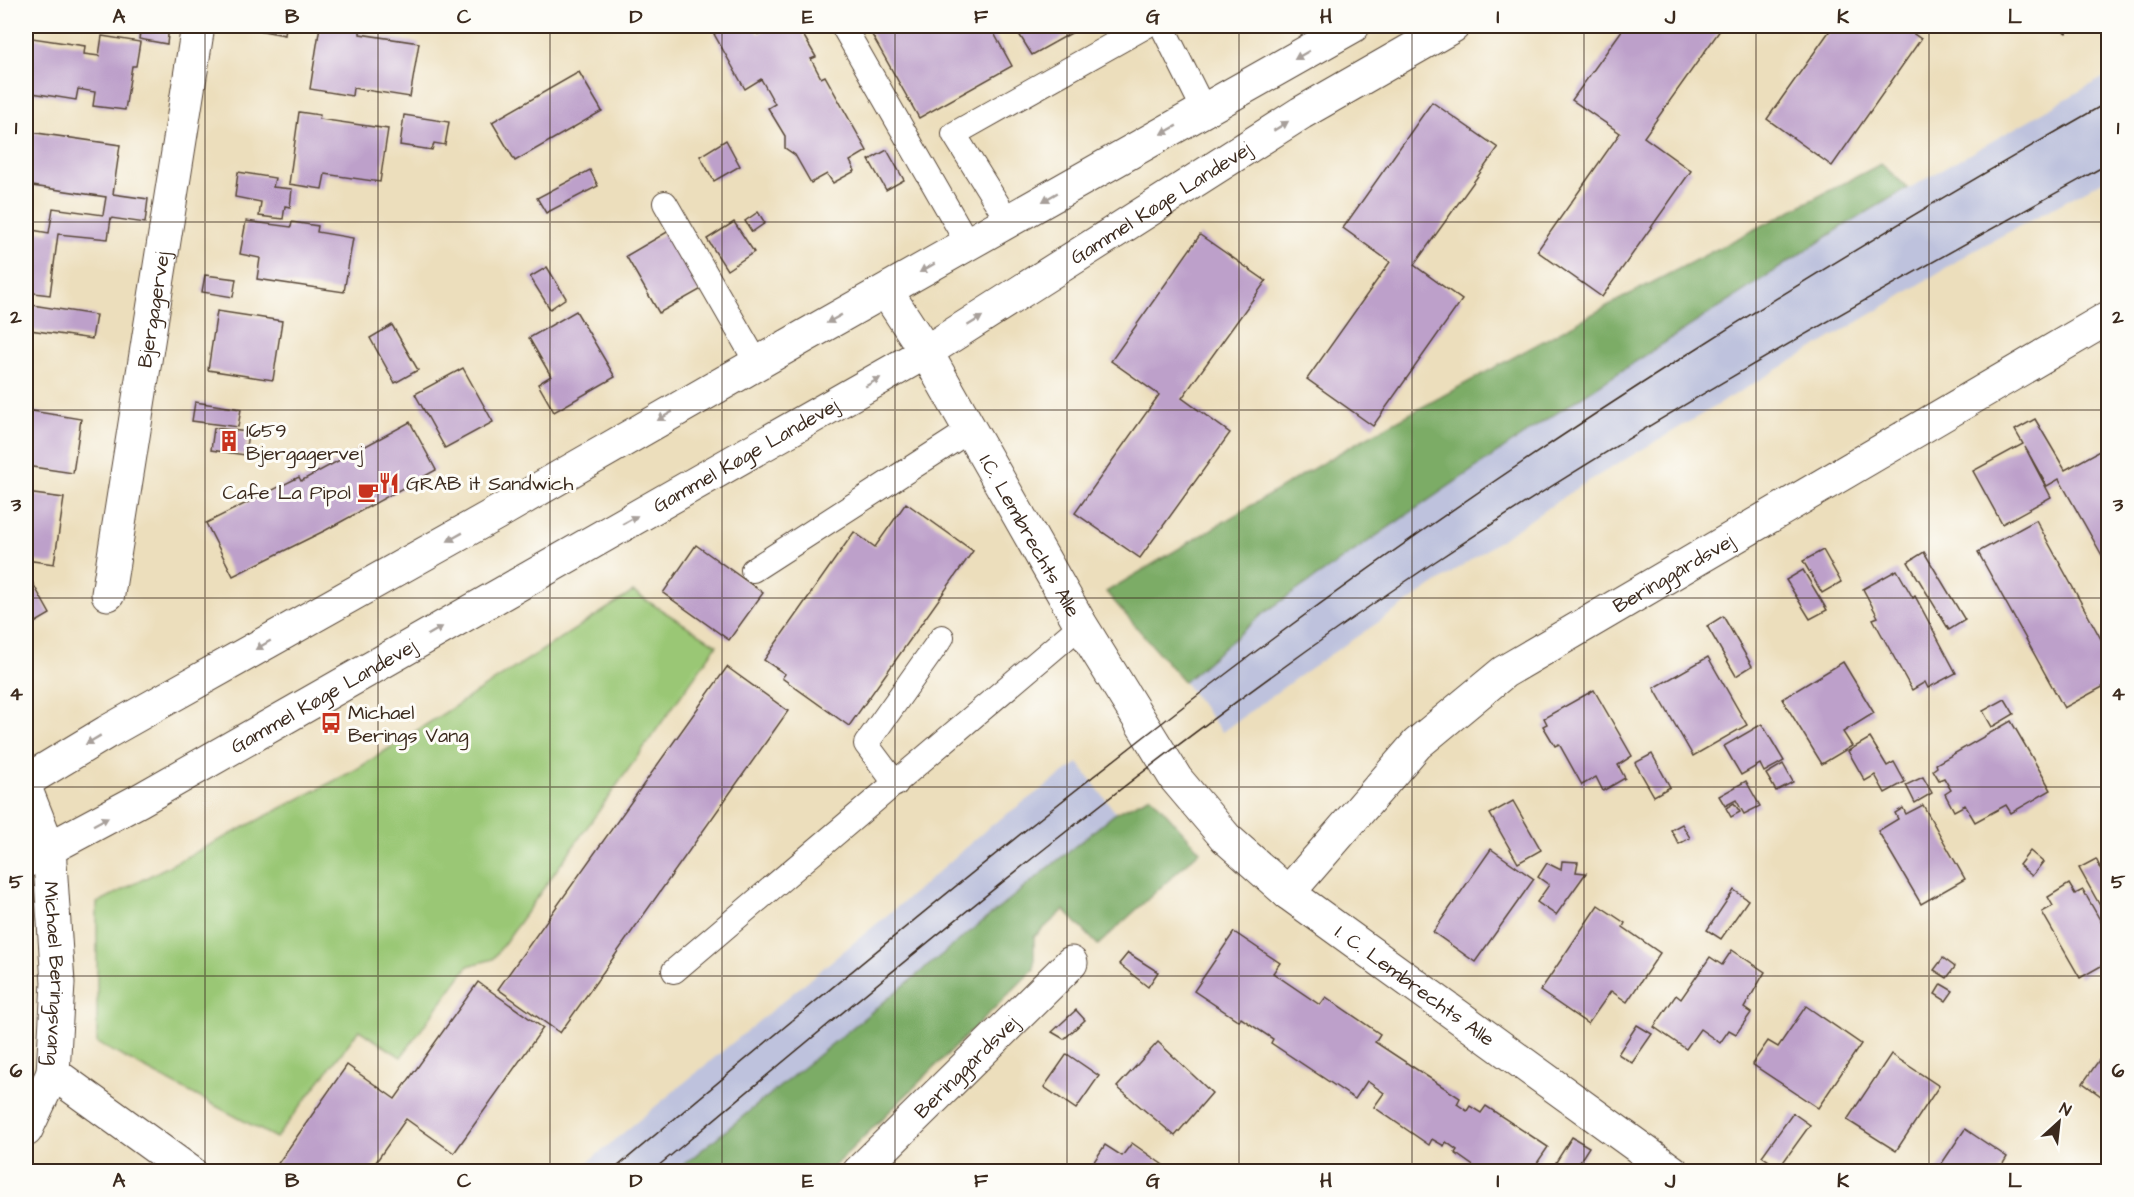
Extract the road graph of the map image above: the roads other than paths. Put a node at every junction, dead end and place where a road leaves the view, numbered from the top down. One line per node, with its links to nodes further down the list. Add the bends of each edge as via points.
1 (198, 26): 17 (street, Bjergagervej)
2 (843, 26): 10 (lane)
3 (1146, 26): 9 (lane, via 954,134)
4 (1162, 26): 7 (lane)
5 (1353, 26): 7 (street, one-way to 7)
6 (1453, 26): 13 (street, Gammel Køge Landevej, one-way to 6, via 1301,113)
7 (1204, 110): 9 (street, one-way to 9)
8 (665, 203): 14 (lane)
9 (1008, 221): 10 (street)
10 (968, 244): 11 (street, one-way to 11)
11 (886, 291): 13 (street, I.C. Lembrechts Alle); 14 (street, one-way to 14)
12 (2109, 318): 25 (street, Beringgårdsvej, via 1504,672 1417,744)
13 (926, 352): 15 (street, I.C. Lembrechts Alle); 24 (street, Gammel Køge Landevej, one-way to 13, via 140,800)
14 (757, 363): 21 (street, one-way to 21)
15 (970, 430): 16 (lane); 18 (street, I.C. Lembrechts Alle)
16 (753, 570)
17 (108, 594)
18 (1081, 625): 20 (street, I.C. Lembrechts Alle); 22 (lane)
19 (942, 637): 22 (lane, via 866,744)
20 (1176, 779): 25 (street, I. C. Lembrechts Alle, via 1226,838)
21 (26, 781)
22 (896, 784): 27 (lane)
23 (26, 790): 24 (street, Michael Beringsvang)
24 (37, 854): 28 (street, Michael Beringsvang, via 58,983)
25 (1288, 893): 32 (street, I. C. Lembrechts Alle)
26 (1071, 963): 31 (street, Beringgårdsvej)
27 (674, 971)
28 (53, 1073): 29 (street); 30 (street, Michael Beringsvang)
29 (26, 1130)
30 (190, 1172)
31 (859, 1172)
32 (1673, 1172)

